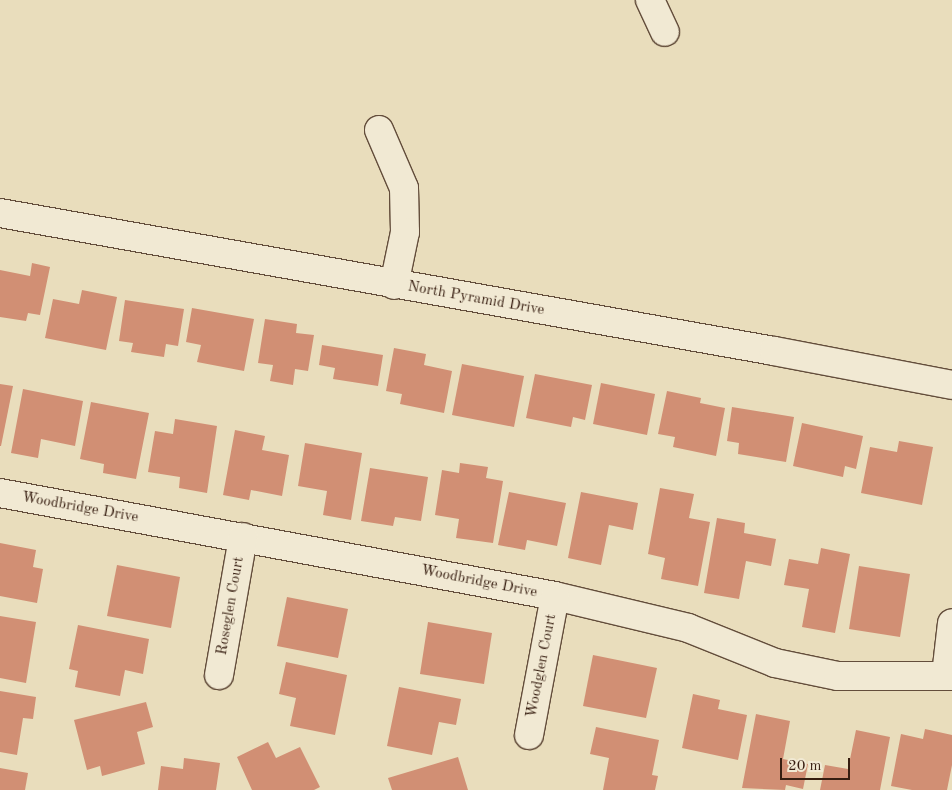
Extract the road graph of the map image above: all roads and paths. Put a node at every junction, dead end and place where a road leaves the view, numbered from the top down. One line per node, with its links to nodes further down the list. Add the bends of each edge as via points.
1 (650, 0): 2 (street)
2 (665, 32)
3 (379, 130): 5 (street, via 404,188 404,232)
4 (0, 213): 5 (street, North Pyramid Drive)
5 (394, 285): 6 (street, North Pyramid Drive)
6 (952, 385)
7 (0, 493): 8 (street, Woodbridge Drive)
8 (243, 537): 9 (street, Woodbridge Drive); 11 (street, Roseglen Court)
9 (555, 596): 12 (street, Woodbridge Drive, via 688,628 775,662 838,676); 13 (street, Woodglen Court)
10 (952, 623): 12 (street)
11 (219, 675)
12 (949, 676)
13 (529, 735)

